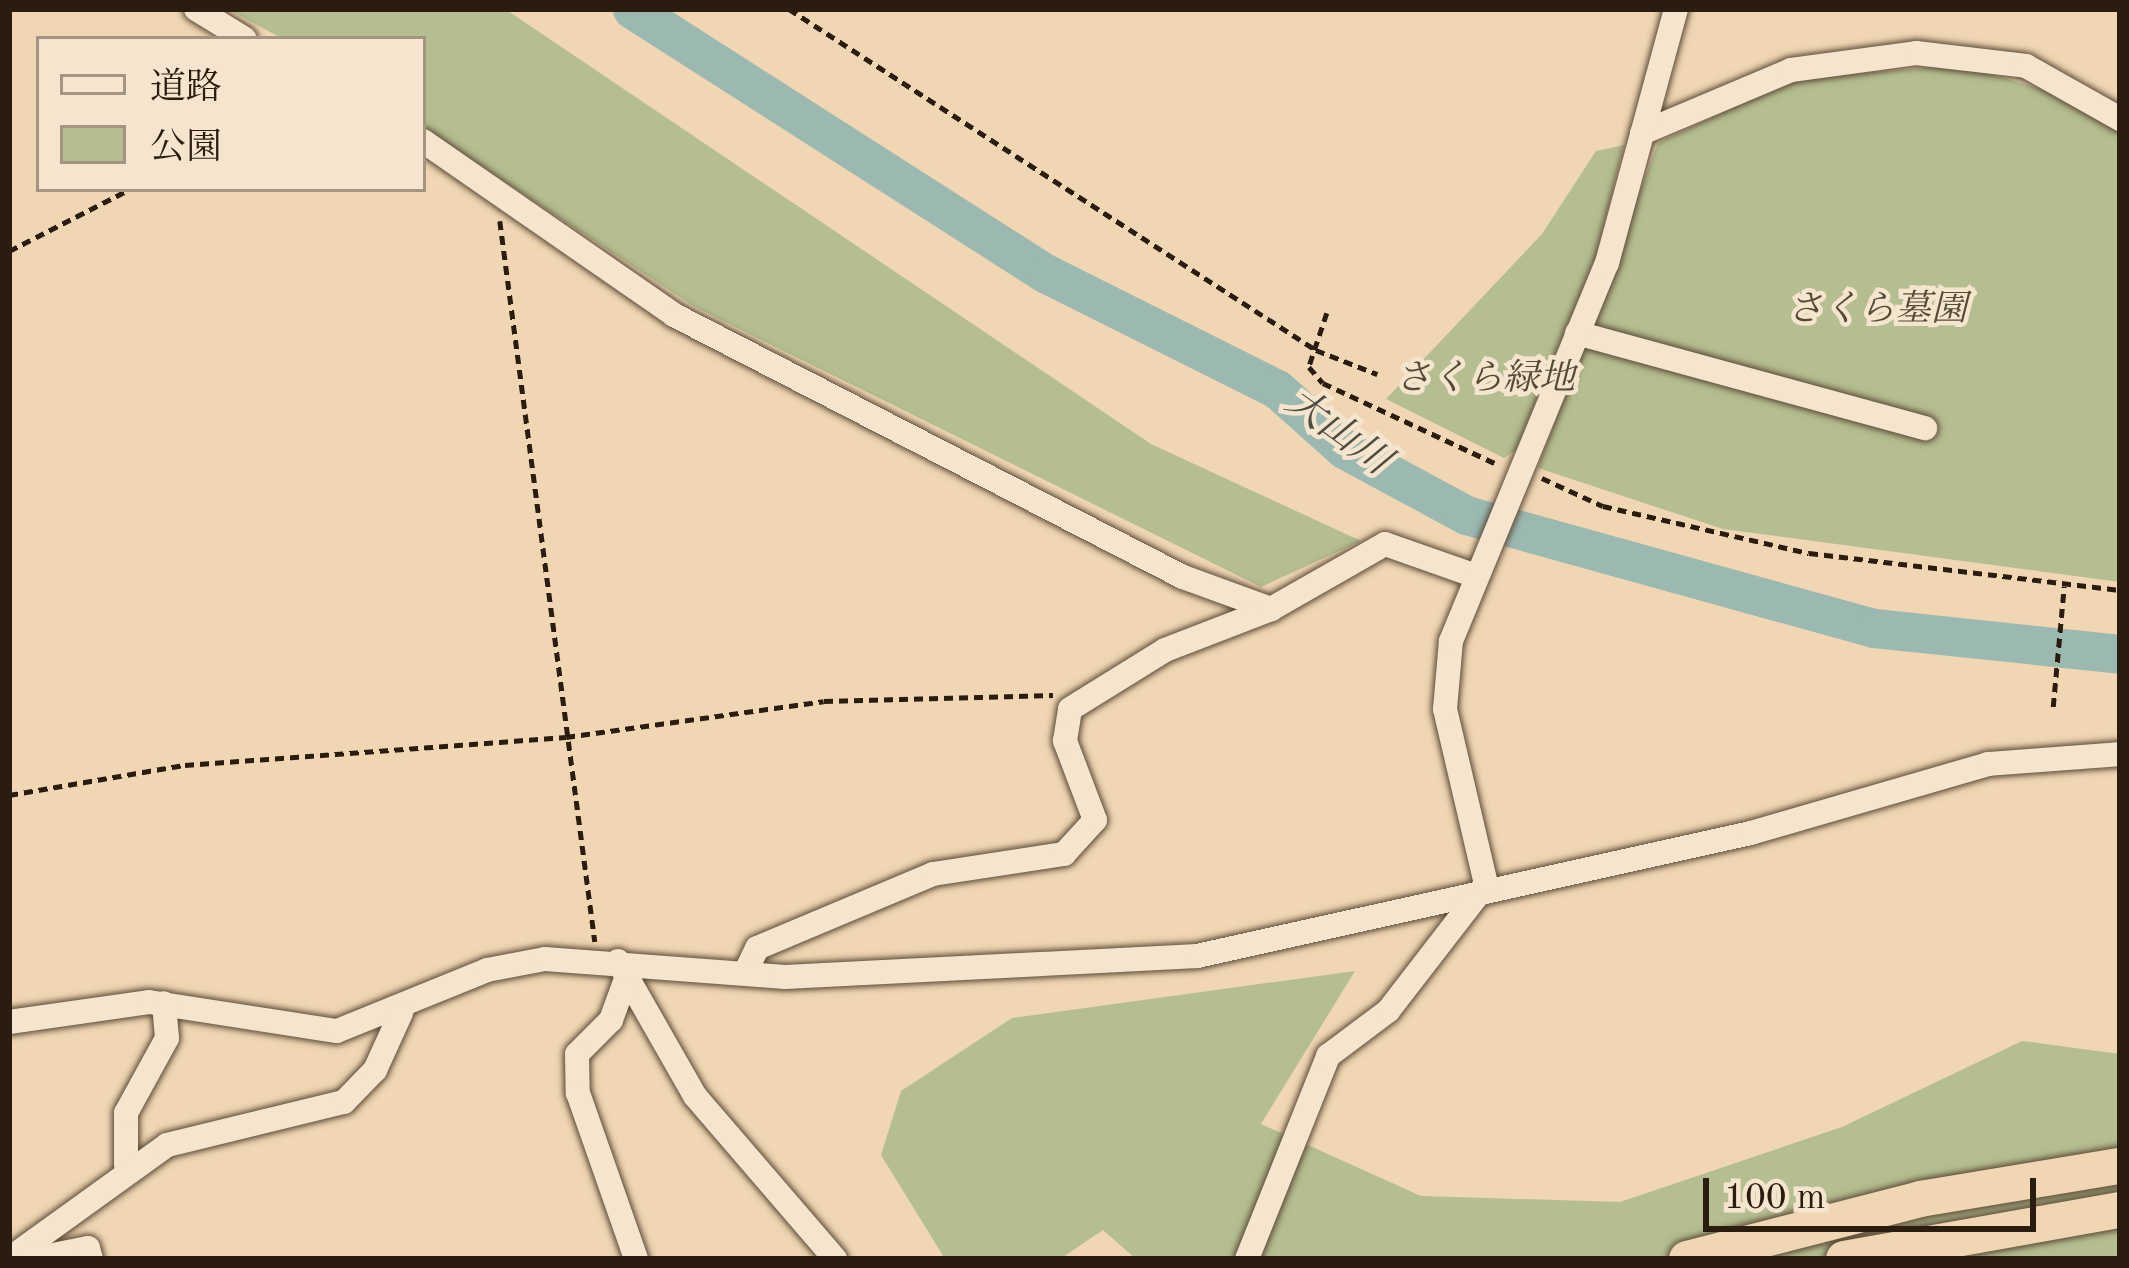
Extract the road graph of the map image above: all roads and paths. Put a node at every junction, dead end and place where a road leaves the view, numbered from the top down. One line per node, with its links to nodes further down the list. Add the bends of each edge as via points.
1 (196, 9): 4 (street)
2 (788, 9): 13 (path)
3 (1676, 9): 6 (street)
4 (240, 36)
5 (2120, 119): 6 (street, via 2026,66 1916,53 1790,70)
6 (1642, 133): 12 (street)
7 (426, 143): 8 (street)
8 (496, 188): 20 (street, via 674,315 1183,577); 23 (path)
9 (124, 192): 10 (path)
10 (9, 251)
11 (1327, 313): 13 (path)
12 (1576, 333): 15 (street); 16 (street)
13 (1313, 348): 14 (path); 16 (path, via 1309,367 1323,383)
14 (1377, 374)
15 (1925, 428)
16 (1516, 479): 17 (street); 18 (path, via 1703,532 1938,576)
17 (1477, 573): 20 (street, via 1385,544); 26 (street, via 1451,641 1445,709)
18 (2064, 585): 19 (path); 22 (path)
19 (2120, 590)
20 (1271, 609): 21 (street)
21 (1082, 695): 23 (path, via 824,701); 28 (street, via 1066,741 1095,820 1064,854 933,874 757,948)
22 (2054, 707)
23 (566, 737): 25 (path, via 185,765); 27 (path)
24 (2120, 754): 26 (street, via 1988,764 1751,832)
25 (9, 795)
26 (1486, 884): 28 (street, via 1197,956); 40 (street, via 1360,1042 1328,1056)
27 (614, 965): 28 (street); 30 (street, via 487,970); 38 (street, via 611,1020 577,1054 578,1093); 39 (street, via 695,1096)
28 (745, 973)
29 (164, 1003): 30 (street, via 304,1030); 31 (street); 32 (street, via 167,1038 126,1113)
30 (401, 1013): 32 (street, via 344,1102)
31 (9, 1022)
32 (127, 1165): 35 (street)
33 (2120, 1166): 41 (highway, via 1920,1199)
34 (2120, 1210): 42 (highway)
35 (9, 1259)
36 (33, 1259): 37 (street, via 88,1247)
37 (91, 1259)
38 (636, 1259)
39 (835, 1259)
40 (1247, 1259)
41 (1687, 1259)
42 (1844, 1259)

